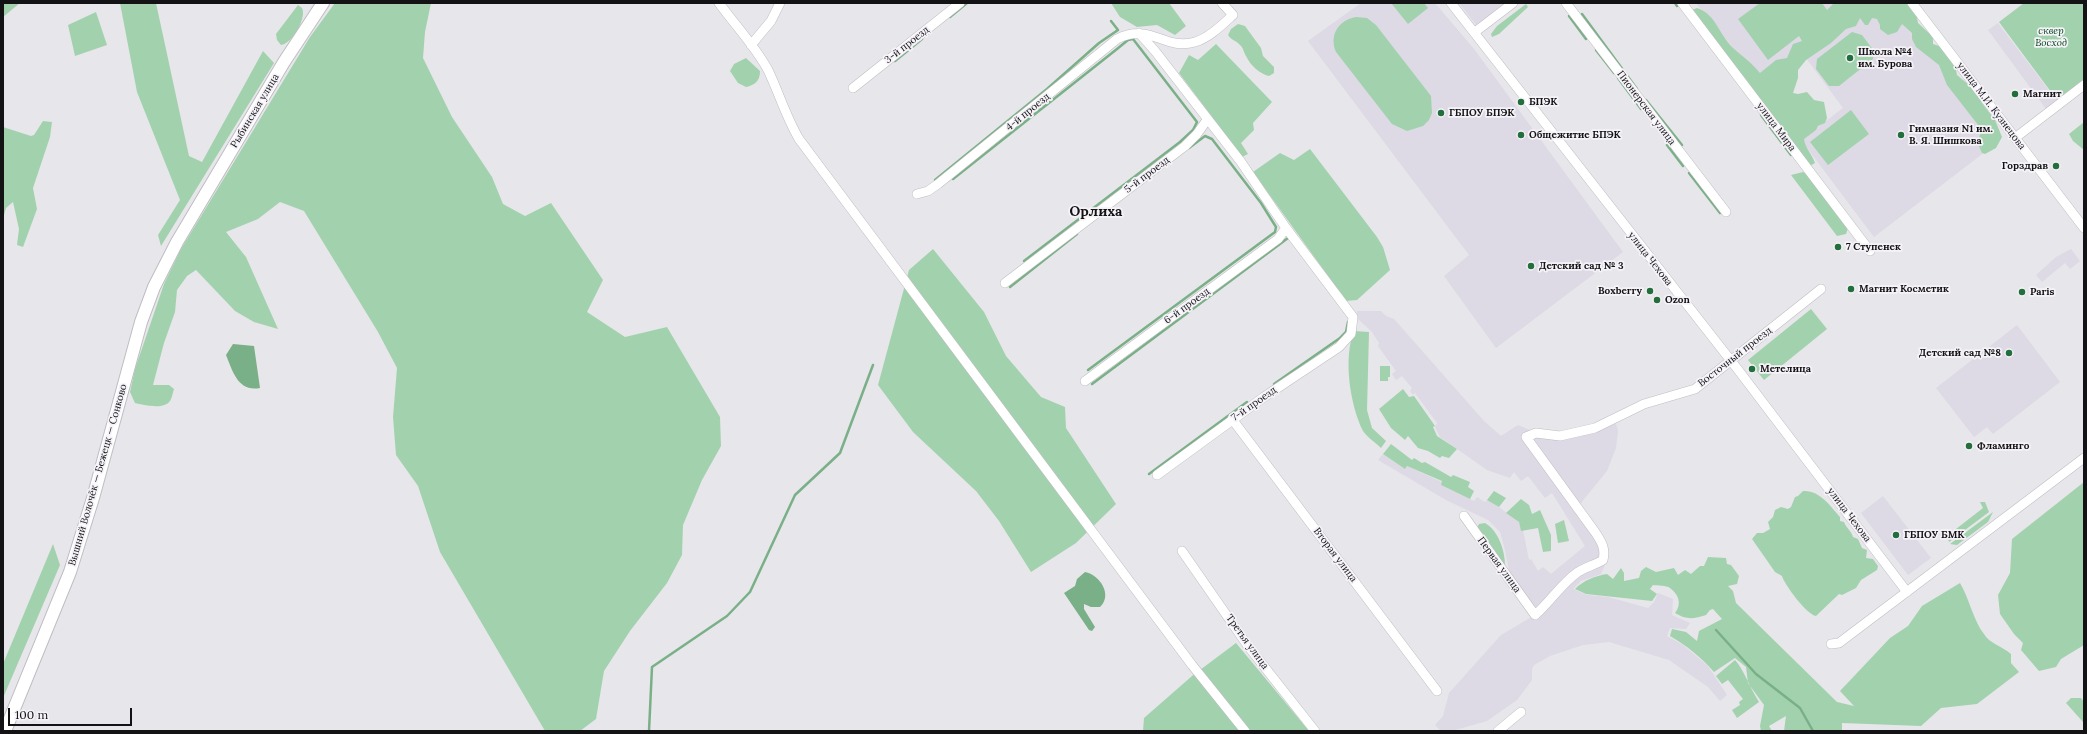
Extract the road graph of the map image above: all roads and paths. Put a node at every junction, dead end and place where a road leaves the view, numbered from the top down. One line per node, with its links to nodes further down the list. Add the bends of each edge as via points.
1 (323, 3): 20 (main road, Рыбинская улица, via 284,62)
2 (719, 3): 13 (street)
3 (780, 3): 13 (street, via 771,21)
4 (960, 3): 15 (street, 3-й проезд)
5 (1222, 3): 12 (street, via 1233,15 1195,42 1176,44)
6 (1451, 3): 11 (street, улица Чехова)
7 (1513, 3): 11 (street)
8 (1566, 3): 19 (street, Пионерская улица)
9 (1682, 3): 23 (street, улица Мира)
10 (1912, 3): 17 (street, улица М.И. Кузнецова)
11 (1475, 32): 26 (street, улица Чехова)
12 (1139, 33): 16 (street); 18 (street, 4-й проезд, via 1129,33 1117,40 938,184 928,191)
13 (751, 45): 39 (street, via 768,70 799,139 1192,666)
14 (2084, 84): 17 (street)
15 (853, 88)
16 (1207, 120): 21 (street, via 1242,162); 24 (street, 5-й проезд, via 1185,146)
17 (2015, 138): 22 (street, улица М.И. Кузнецова)
18 (917, 194)
19 (1726, 212)
20 (190, 221): 38 (main road, Вышний Волочёк — Бежецк — Сонково, via 165,264 145,310 70,572)
21 (1286, 228): 27 (street, 6-й проезд, via 1278,239); 28 (street, 7-й проезд, via 1353,317 1351,334 1339,347)
22 (2084, 228)
23 (1870, 252)
24 (1005, 283)
25 (1821, 289): 26 (street, Восточный проезд)
26 (1731, 361): 33 (street, улица Чехова); 34 (street, Восточный проезд, via 1695,389 1644,404 1595,428 1560,436 1536,433 1526,438 1595,532 1605,554 1603,560 1579,572 1564,584)
27 (1085, 381)
28 (1232, 419): 30 (street, 7-й проезд); 36 (street, Вторая улица)
29 (2084, 458): 33 (street)
30 (1157, 475)
31 (1464, 516): 34 (street, Первая улица)
32 (1182, 551): 40 (street, Третья улица, via 1248,646)
33 (1907, 592): 35 (street, via 1839,643)
34 (1535, 615)
35 (1831, 644)
36 (1437, 691)
37 (1521, 712): 41 (street)
38 (5, 731)
39 (1245, 731)
40 (1315, 731)
41 (1498, 731)

